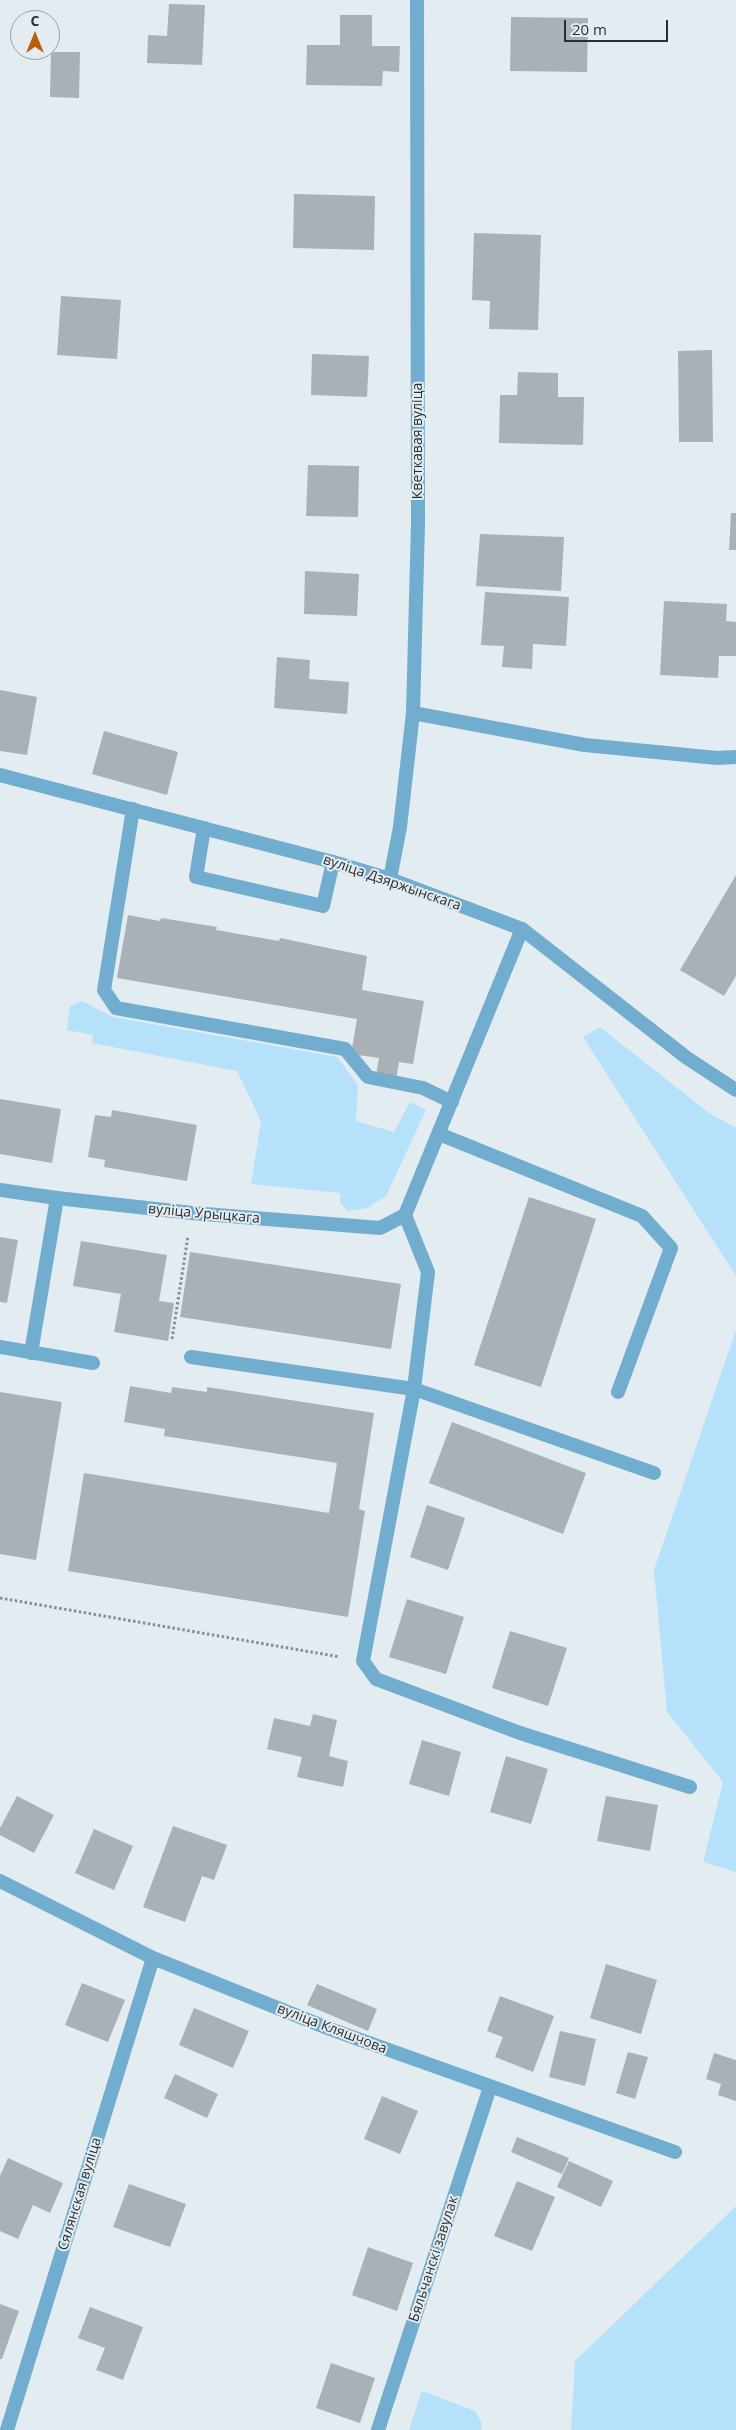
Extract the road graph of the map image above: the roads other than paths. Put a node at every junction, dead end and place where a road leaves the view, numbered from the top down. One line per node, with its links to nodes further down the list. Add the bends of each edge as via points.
1 (417, 0): 2 (street, Кветкавая вуліца, via 418,523)
2 (413, 713): 3 (street, via 585,745 717,758); 8 (street, Кветкавая вуліца, via 400,827)
3 (736, 757)
4 (0, 775): 5 (street, вуліца Дзяржынскага)
5 (132, 809): 6 (street, вуліца Дзяржынскага); 11 (street, via 104,990 116,1008 344,1049 368,1077 424,1088)
6 (204, 828): 7 (street, вуліца Дзяржынскага); 7 (street, via 196,877 323,906)
7 (333, 862): 8 (street, вуліца Дзяржынскага)
8 (390, 880): 9 (street, вуліца Дзяржынскага)
9 (522, 928): 10 (street, вуліца Дзяржынскага, via 687,1058); 11 (street)
10 (736, 1090)
11 (452, 1102): 12 (street)
12 (439, 1134): 15 (street); 21 (street, via 642,1216 670,1248)
13 (0, 1190): 14 (street, вуліца Урыцкага)
14 (57, 1198): 15 (street, вуліца Урыцкага, via 192,1214 380,1228); 17 (street)
15 (405, 1215): 20 (street, via 428,1272)
16 (0, 1347): 17 (street)
17 (31, 1352): 19 (street)
18 (191, 1356): 20 (street)
19 (92, 1363)
20 (414, 1390): 22 (street); 23 (street, via 363,1661 376,1679 520,1733)
21 (618, 1392)
22 (654, 1473)
23 (690, 1788)
24 (0, 1881): 25 (street, вуліца Кляшчова)
25 (153, 1958): 26 (street, вуліца Кляшчова, via 330,2029); 28 (street, Сялянская вуліца)
26 (490, 2088): 27 (street, вуліца Кляшчова); 29 (street, Бяльчанскі завулак)
27 (675, 2152)
28 (7, 2430)
29 (378, 2430)

